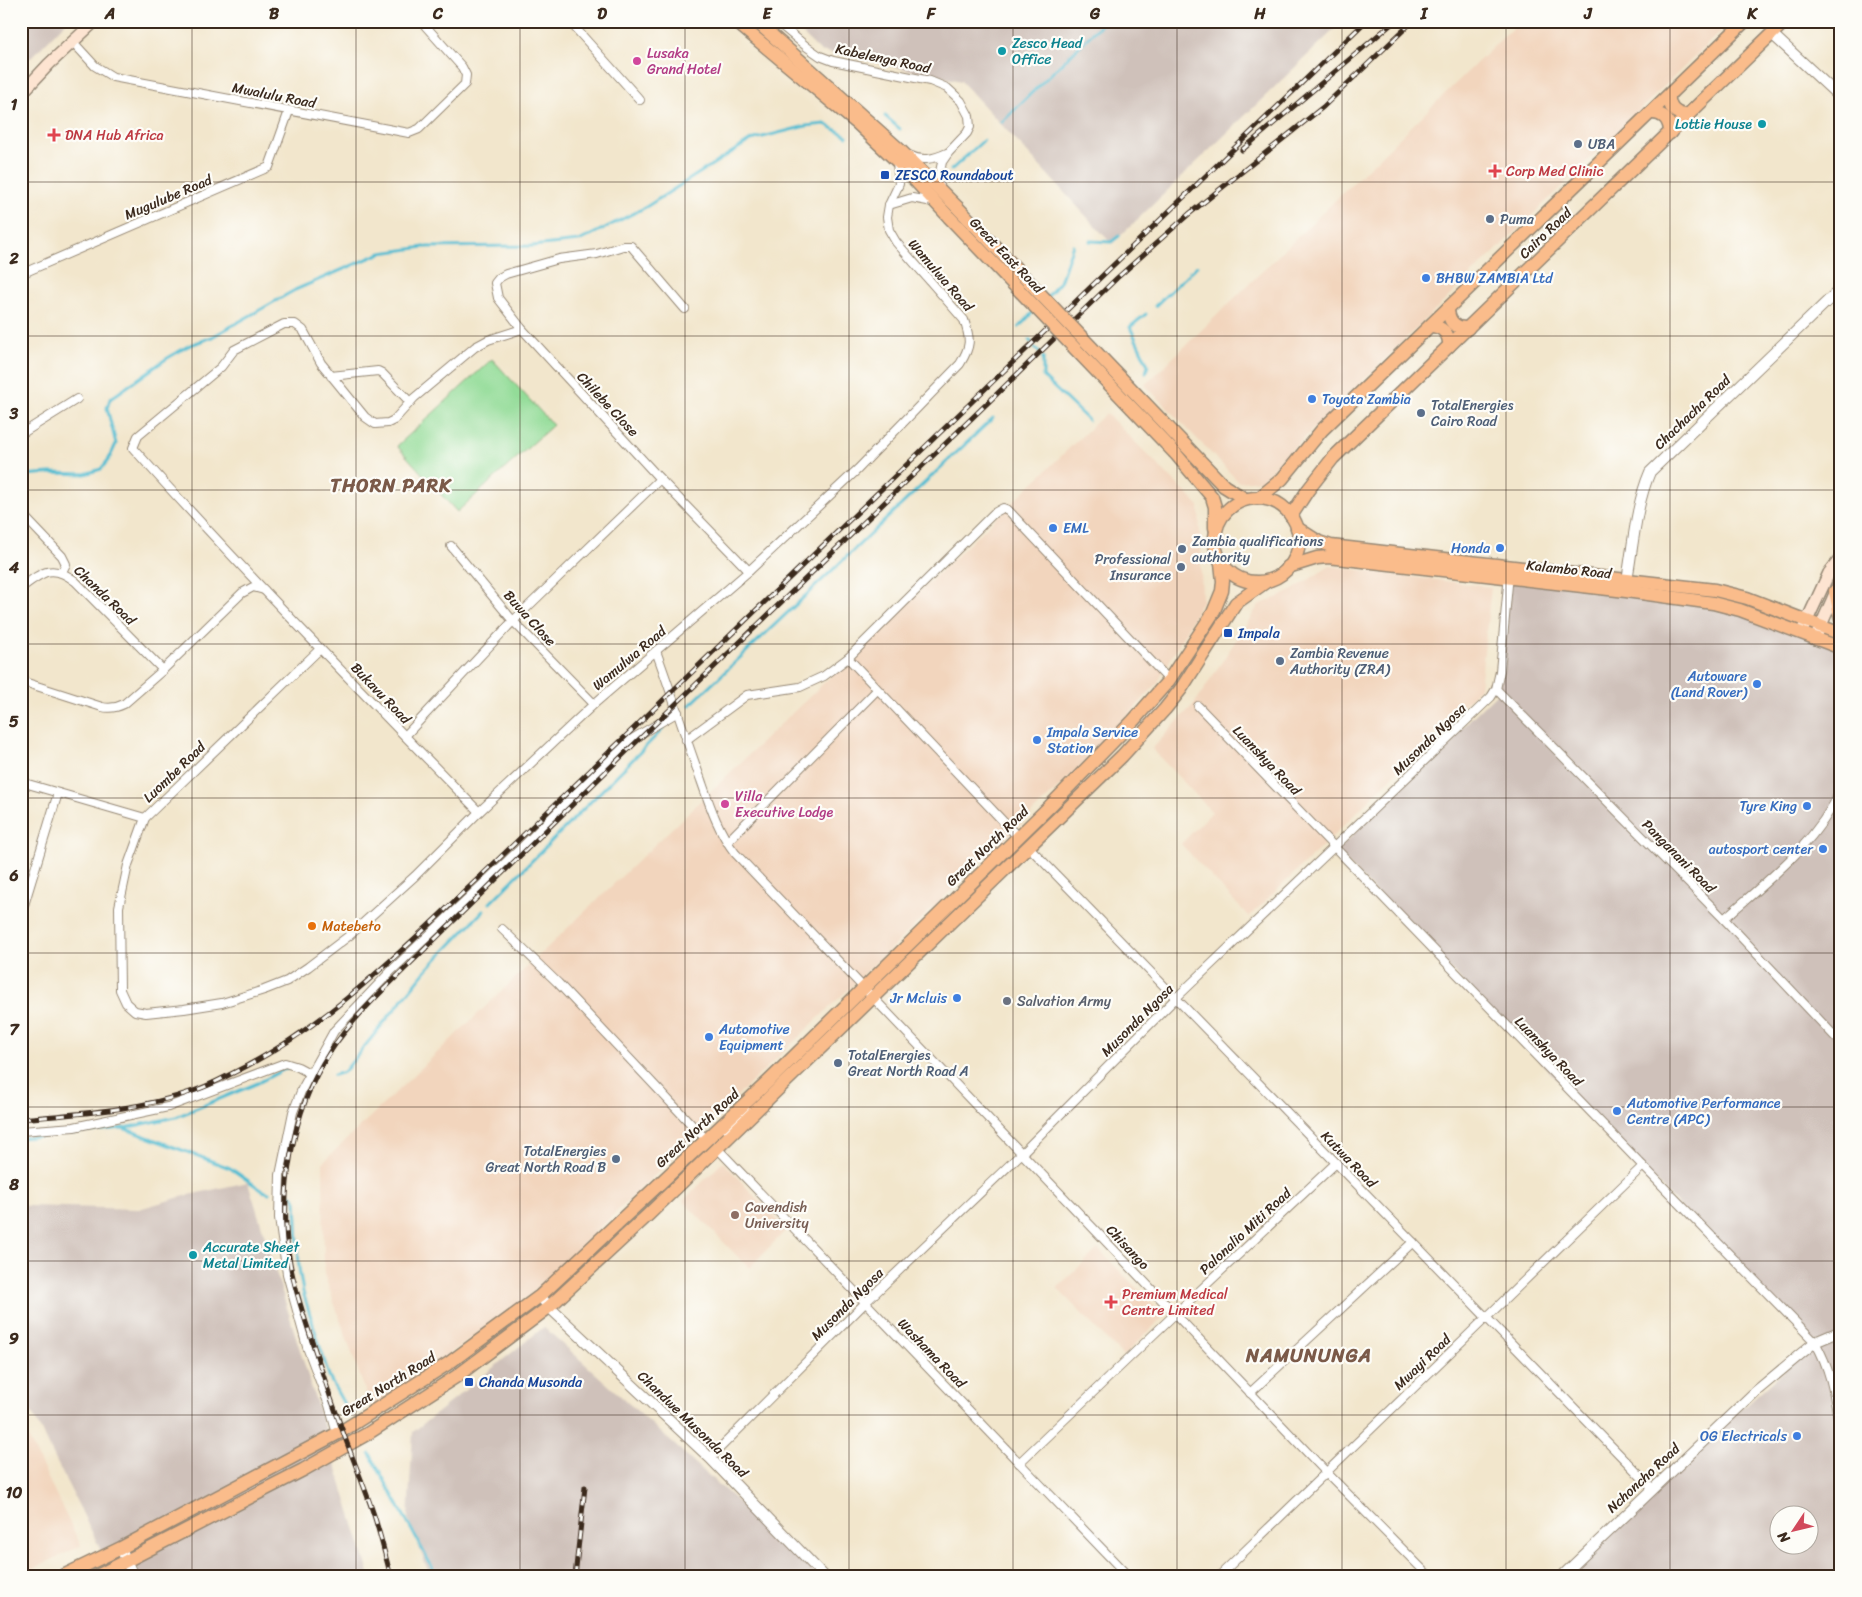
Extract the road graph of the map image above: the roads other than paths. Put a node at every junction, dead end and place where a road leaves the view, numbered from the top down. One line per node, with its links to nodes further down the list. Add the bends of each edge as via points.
1 (95, 21): 10 (main road)
2 (421, 21): 15 (street, Mwalulu Road, via 466,75 465,84 419,129 409,133)
3 (569, 21): 14 (street)
4 (735, 21): 20 (main road, Great East Road)
5 (756, 21): 20 (main road, Great East Road)
6 (776, 21): 19 (street, Kabelenga Road, via 820,56 930,81 947,88 961,101 969,116 970,127)
7 (1745, 21): 12 (main road, Cairo Road)
8 (1785, 21): 9 (main road, Cairo Road)
9 (1772, 34): 13 (street); 17 (main road, Cairo Road)
10 (73, 42): 11 (main road); 15 (street, Mwalulu Road, via 95,66 113,77)
11 (24, 86)
12 (1669, 95): 16 (main road, Cairo Road); 17 (main road, via 1673,109)
13 (1841, 98)
14 (640, 100)
15 (289, 111): 25 (street, Mugulube Road, via 269,167)
16 (1650, 113): 18 (main road, via 1665,117); 27 (main road, Cairo Road)
17 (1688, 115): 18 (main road, Cairo Road)
18 (1670, 133): 30 (main road, Cairo Road)
19 (949, 152): 20 (street, Kabelenga Road, via 922,160); 21 (street, Kabelenga Road, via 940,167)
20 (898, 156): 21 (main road, Great East Road); 22 (main road, Great East Road); 23 (street, Wamulwa Road, via 898,184)
21 (940, 189): 24 (main road, Great East Road)
22 (936, 203): 23 (street, via 912,198); 24 (main road, Great East Road)
23 (889, 205): 48 (street, Wamulwa Road, via 888,224 892,236 964,320 970,345 960,364 858,469)
24 (953, 212): 39 (main road, Great East Road, bridge, via 1224,486); 43 (main road, Great East Road, bridge, via 1175,453 1214,502)
25 (21, 274)
26 (1841, 288): 52 (street, Chachacha Road, via 1650,472 1644,485)
27 (1448, 308): 29 (main road, Cairo Road); 30 (main road, via 1452,322 1459,328)
28 (685, 309): 31 (street, Chilebe Close, via 631,246 623,246 597,254 559,259 498,278 495,283 498,298)
29 (1430, 326): 32 (main road, via 1444,330); 38 (main road, Cairo Road, via 1322,430 1282,479)
30 (1468, 328): 32 (main road, Cairo Road)
31 (522, 329): 35 (street, via 481,342); 37 (street, Chilebe Close)
32 (1449, 346): 41 (main road, Cairo Road, via 1333,458)
33 (331, 376): 35 (street, via 378,371); 35 (street, via 365,417 375,424 394,420); 55 (street, Bukavu Road, via 304,330 290,324 278,326 234,350 221,368 138,436 134,448)
34 (76, 399): 36 (street)
35 (410, 402)
36 (21, 434)
37 (660, 479): 48 (street, Chilebe Close); 57 (street)
38 (1259, 498): 39 (main road); 41 (main road, via 1278,503)
39 (1245, 499): 43 (main road, via 1224,514)
40 (21, 513): 49 (street, via 62,556 66,564)
41 (1292, 516): 42 (main road)
42 (1297, 528): 47 (main road, via 1296,556); 50 (main road, Kalambo Road, via 1331,546)
43 (1215, 538): 46 (main road)
44 (451, 546): 57 (street, Buwa Close)
45 (1841, 558): 58 (main road, via 1829,572)
46 (1221, 562): 51 (main road, via 1241,579); 68 (main road, Great North Road, via 1222,591 1216,606)
47 (1288, 567): 50 (main road, Kalambo Road, via 1328,557); 51 (main road)
48 (749, 571): 65 (street, Wamulwa Road)
49 (62, 572): 54 (street, Chanda Road, via 44,572); 67 (street, Chanda Road, via 75,581)
50 (1509, 572): 52 (main road, Kalambo Road); 71 (street)
51 (1267, 581): 84 (main road, Great North Road, via 1236,603 1192,673 1148,728)
52 (1626, 585): 58 (main road, Kalambo Road, via 1715,590 1747,598); 60 (main road, Kalambo Road, via 1740,610)
53 (1838, 585): 56 (main road); 59 (main road)
54 (21, 588)
55 (266, 591): 64 (street, Bukavu Road); 67 (street, via 258,587 247,589)
56 (1841, 620)
57 (514, 621): 72 (street, Buwa Close); 75 (street)
58 (1807, 621): 59 (main road, Kalambo Road); 60 (main road)
59 (1820, 626): 61 (main road, Kalambo Road); 62 (main road)
60 (1802, 633): 62 (main road, Kalambo Road)
61 (1841, 634)
62 (1815, 638): 63 (main road, Kalambo Road)
63 (1841, 648)
64 (320, 649): 75 (street, Bukavu Road); 81 (street, Luombe Road)
65 (656, 651): 72 (street, Wamulwa Road); 74 (street, Chisango)
66 (848, 658): 68 (street, via 994,513 1004,508); 70 (street); 76 (street, via 824,676 800,687 747,695)
67 (163, 670): 69 (street, via 124,704 112,709)
68 (1169, 680): 82 (main road, Great North Road)
69 (21, 681)
70 (877, 690): 82 (street); 83 (street)
71 (1496, 690): 85 (street, Musonda Ngosa); 87 (street, Panganani Road)
72 (594, 704): 80 (street, Wamulwa Road)
73 (1198, 706): 85 (street, Luanshya Road)
74 (678, 712): 76 (street, Chisango); 94 (street, via 627,742 392,970 334,1031)
75 (405, 736): 80 (street, Bukavu Road)
76 (686, 740): 83 (street, Chisango)
77 (21, 782): 79 (street)
78 (1841, 790): 87 (street, via 1826,818 1805,846)
79 (58, 793): 81 (street); 86 (street)
80 (479, 812): 92 (street, Wamulwa Road, via 416,876 350,935 287,980 222,1003 146,1013)
81 (145, 818): 92 (street, Luombe Road, via 128,865 119,907 120,990)
82 (1018, 837): 89 (main road, Great North Road)
83 (727, 842): 89 (street, Chisango)
84 (1029, 847): 90 (main road, Great North Road); 91 (street, Kutwa Road)
85 (1334, 848): 91 (street, Musonda Ngosa); 101 (street, Luanshya Road)
86 (21, 915)
87 (1724, 919): 93 (street, Panganani Road)
88 (502, 929): 97 (street, via 558,983)
89 (863, 988): 90 (street, Chisango); 97 (main road, Great North Road)
90 (873, 998): 95 (main road, Great North Road); 99 (street, Chisango)
91 (1176, 998): 99 (street, Musonda Ngosa); 100 (street, Kutwa Road)
92 (130, 1008)
93 (1841, 1043)
94 (311, 1074): 96 (street, via 285,1063 168,1107 74,1127); 111 (street, via 302,1089 292,1121 280,1175 279,1218 287,1274 307,1347)
95 (759, 1108): 97 (street, via 745,1113 716,1137); 98 (main road, Great North Road)
96 (21, 1131)
97 (706, 1140): 103 (main road, Great North Road)
98 (717, 1148): 104 (street, Washama Road); 105 (main road, Great North Road)
99 (1022, 1153): 104 (street, Musonda Ngosa); 106 (street, Chisango)
100 (1336, 1163): 102 (street, Kutwa Road); 106 (street, Palonalio Miti Road)
101 (1643, 1166): 107 (street, Mwayi Road); 109 (street, Luanshya Road)
102 (1413, 1242): 107 (street, Kutwa Road); 110 (street)
103 (540, 1296): 105 (street, Chandwe Musonda Road); 111 (main road, Great North Road, via 449,1363)
104 (866, 1302): 113 (street, Musonda Ngosa); 114 (street, Washama Road)
105 (550, 1307): 113 (street, Chandwe Musonda Road); 118 (main road, Great North Road, via 464,1370 367,1434)
106 (1174, 1314): 110 (street, Chisango); 114 (street, Palonalio Miti Road)
107 (1486, 1318): 115 (street, Mwayi Road); 116 (street, Kutwa Road)
108 (1841, 1331): 109 (street, Nchoncho Road)
109 (1815, 1342): 112 (street, Luanshya Road, via 1831,1376); 116 (street, Nchoncho Road)
110 (1250, 1393): 115 (street, Chisango)
111 (337, 1434): 117 (main road, Great North Road)
112 (1841, 1436)
113 (710, 1458): 122 (street, Chandwe Musonda Road)
114 (1019, 1463): 123 (street, Washama Road)
115 (1326, 1472): 124 (street, Mwayi Road); 125 (street, Chisango)
116 (1652, 1488): 126 (street, Nchoncho Road)
117 (121, 1548): 118 (street); 119 (main road, Great North Road)
118 (127, 1561): 120 (main road, Great North Road); 121 (street)
119 (63, 1576)
120 (97, 1576)
121 (133, 1576)
122 (824, 1576)
123 (1128, 1576)
124 (1219, 1576)
125 (1429, 1576)
126 (1562, 1576)

